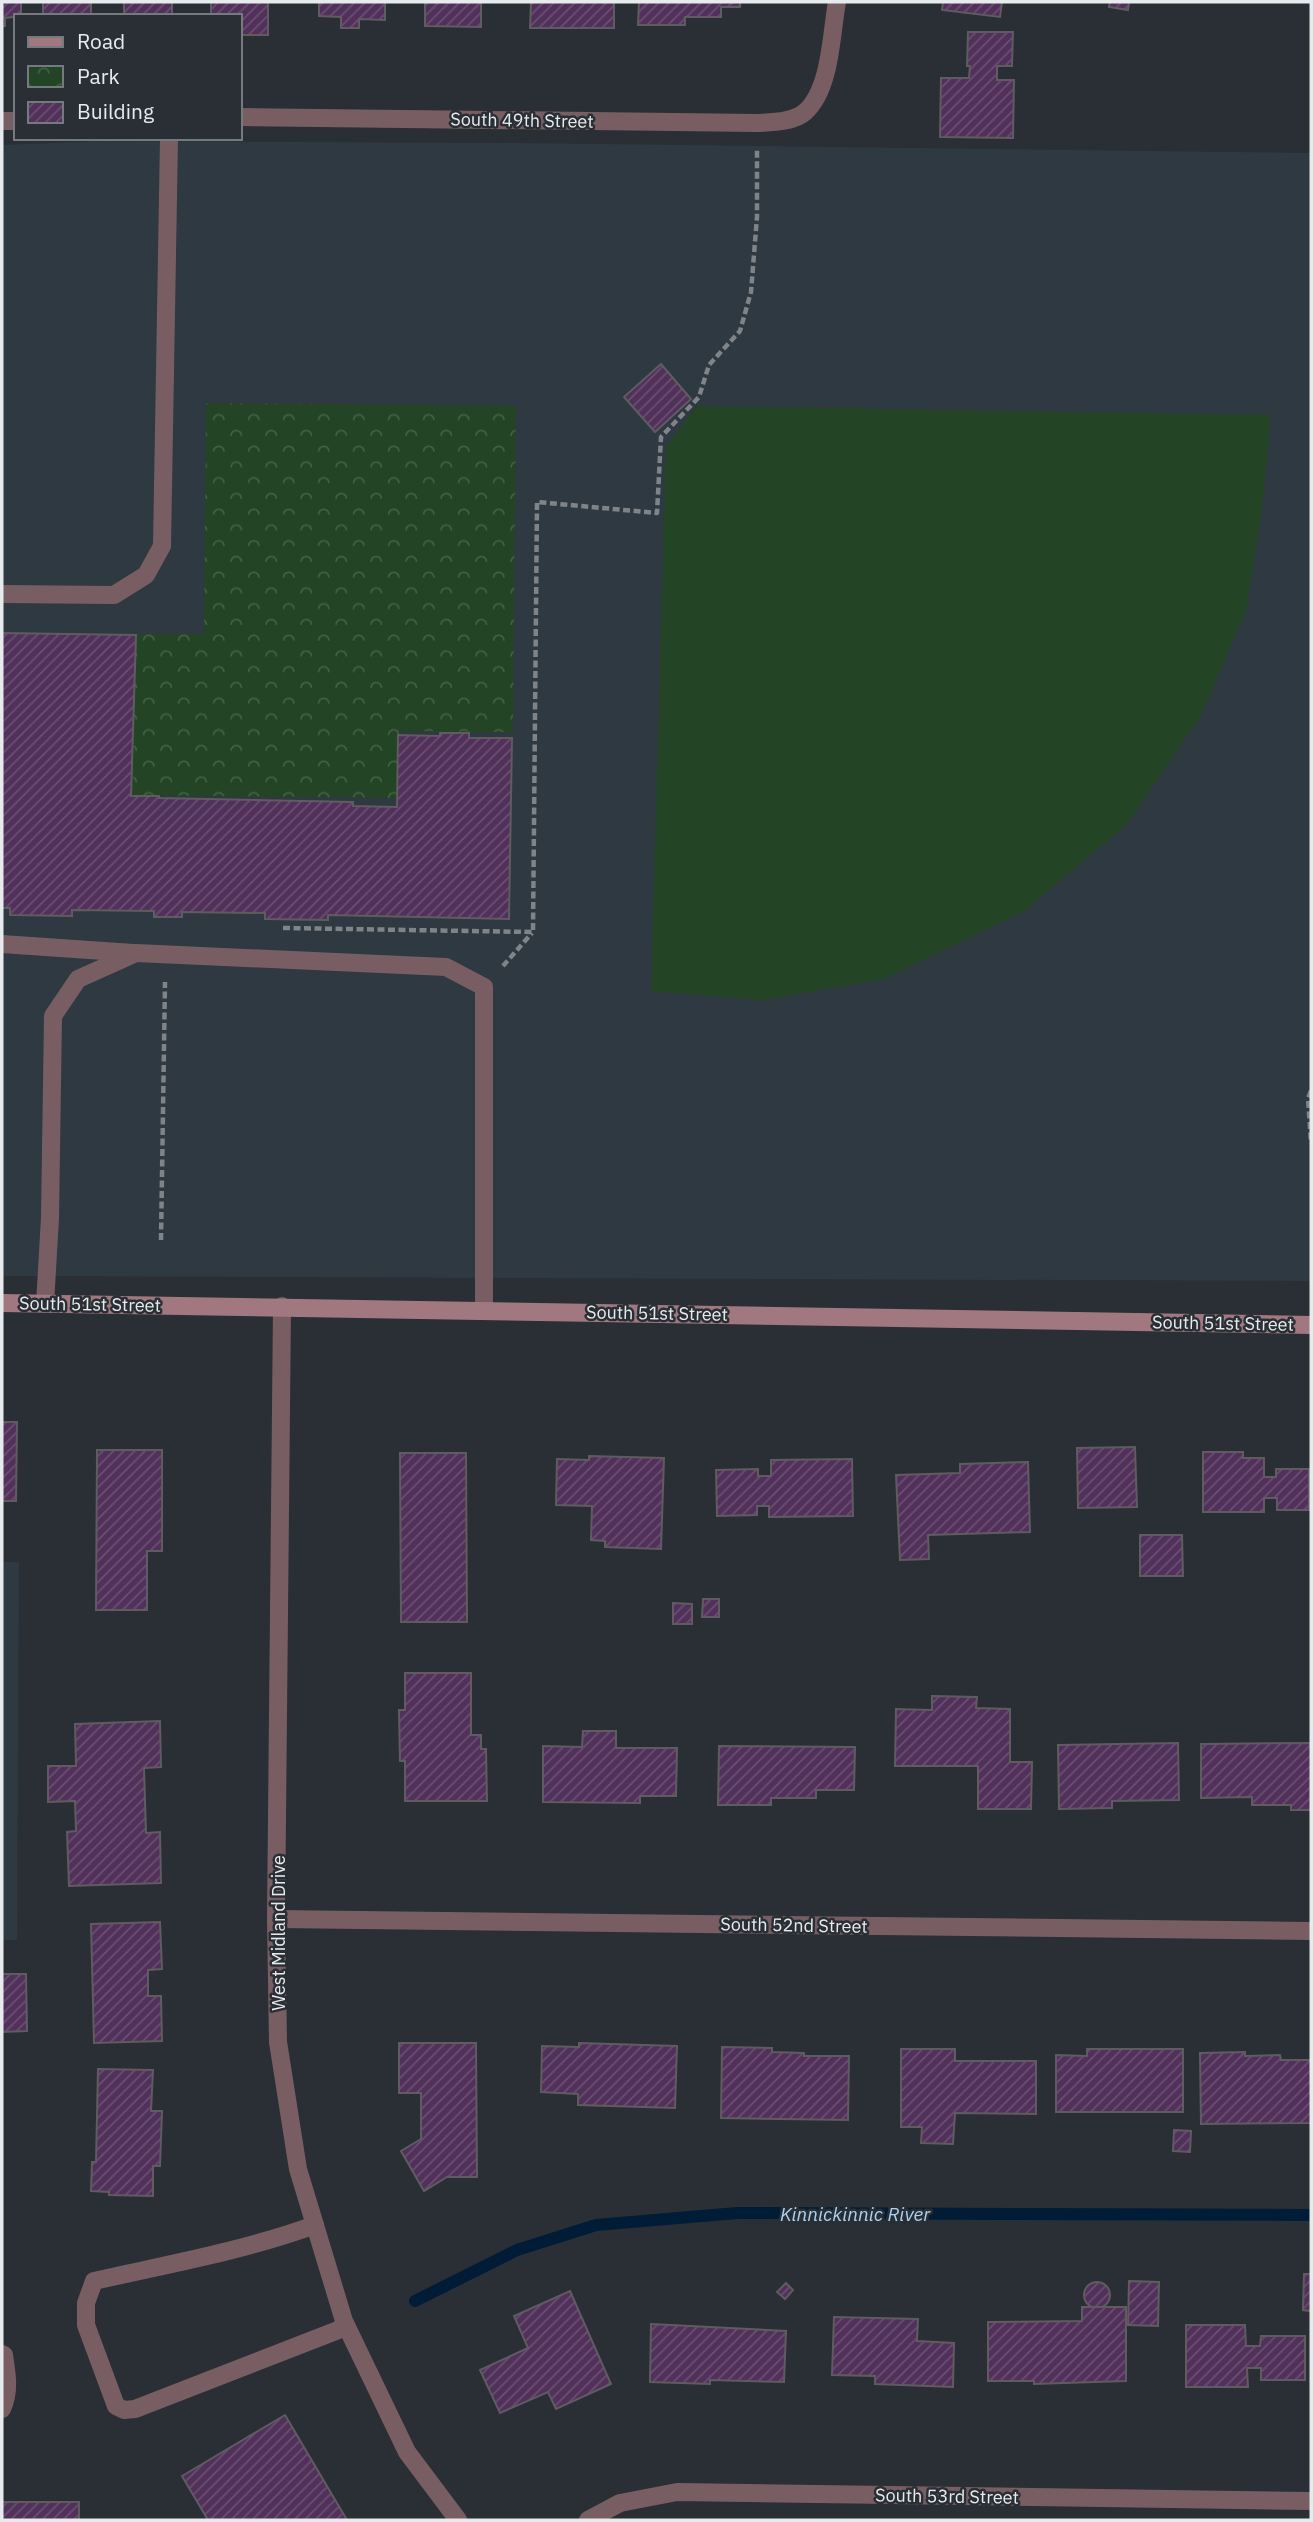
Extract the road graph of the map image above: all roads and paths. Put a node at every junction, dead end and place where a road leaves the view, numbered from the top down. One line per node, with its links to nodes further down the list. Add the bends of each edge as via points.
1 (836, 2): 3 (street, South 49th Street, via 827,66 817,96 804,114)
2 (242, 117): 3 (street, South 49th Street)
3 (757, 123): 7 (path, via 751,292 740,331 709,365 699,397 660,437 657,513 537,502)
4 (169, 140): 5 (street, via 162,546 146,575 114,595)
5 (2, 594)
6 (275, 928): 7 (path)
7 (533, 933): 11 (path)
8 (2, 944): 9 (street)
9 (136, 953): 10 (street); 16 (street, via 78,979 53,1016)
10 (166, 955): 11 (street, via 446,967); 14 (path)
11 (484, 987): 18 (street)
12 (1311, 1091): 13 (path)
13 (1311, 1143)
14 (161, 1240)
15 (2, 1303): 16 (street, South 51st Street)
16 (45, 1304): 17 (street, South 51st Street)
17 (282, 1306): 18 (street, South 51st Street); 20 (street, West Midland Drive)
18 (484, 1310): 19 (street, South 51st Street)
19 (1311, 1325)
20 (276, 1919): 21 (street, South 52nd Street); 22 (street, West Midland Drive, via 278,2042 298,2169)
21 (1311, 1931)
22 (315, 2225): 23 (street, West Midland Drive); 23 (street, via 206,2258 94,2281 86,2303 86,2325 116,2406 124,2410)
23 (346, 2327): 27 (street, West Midland Drive, via 407,2452)
24 (2, 2354): 25 (street, via 8,2383)
25 (2, 2409)
26 (1311, 2501): 28 (street, South 53rd Street, via 677,2492 620,2503)
27 (458, 2520)
28 (588, 2520)

